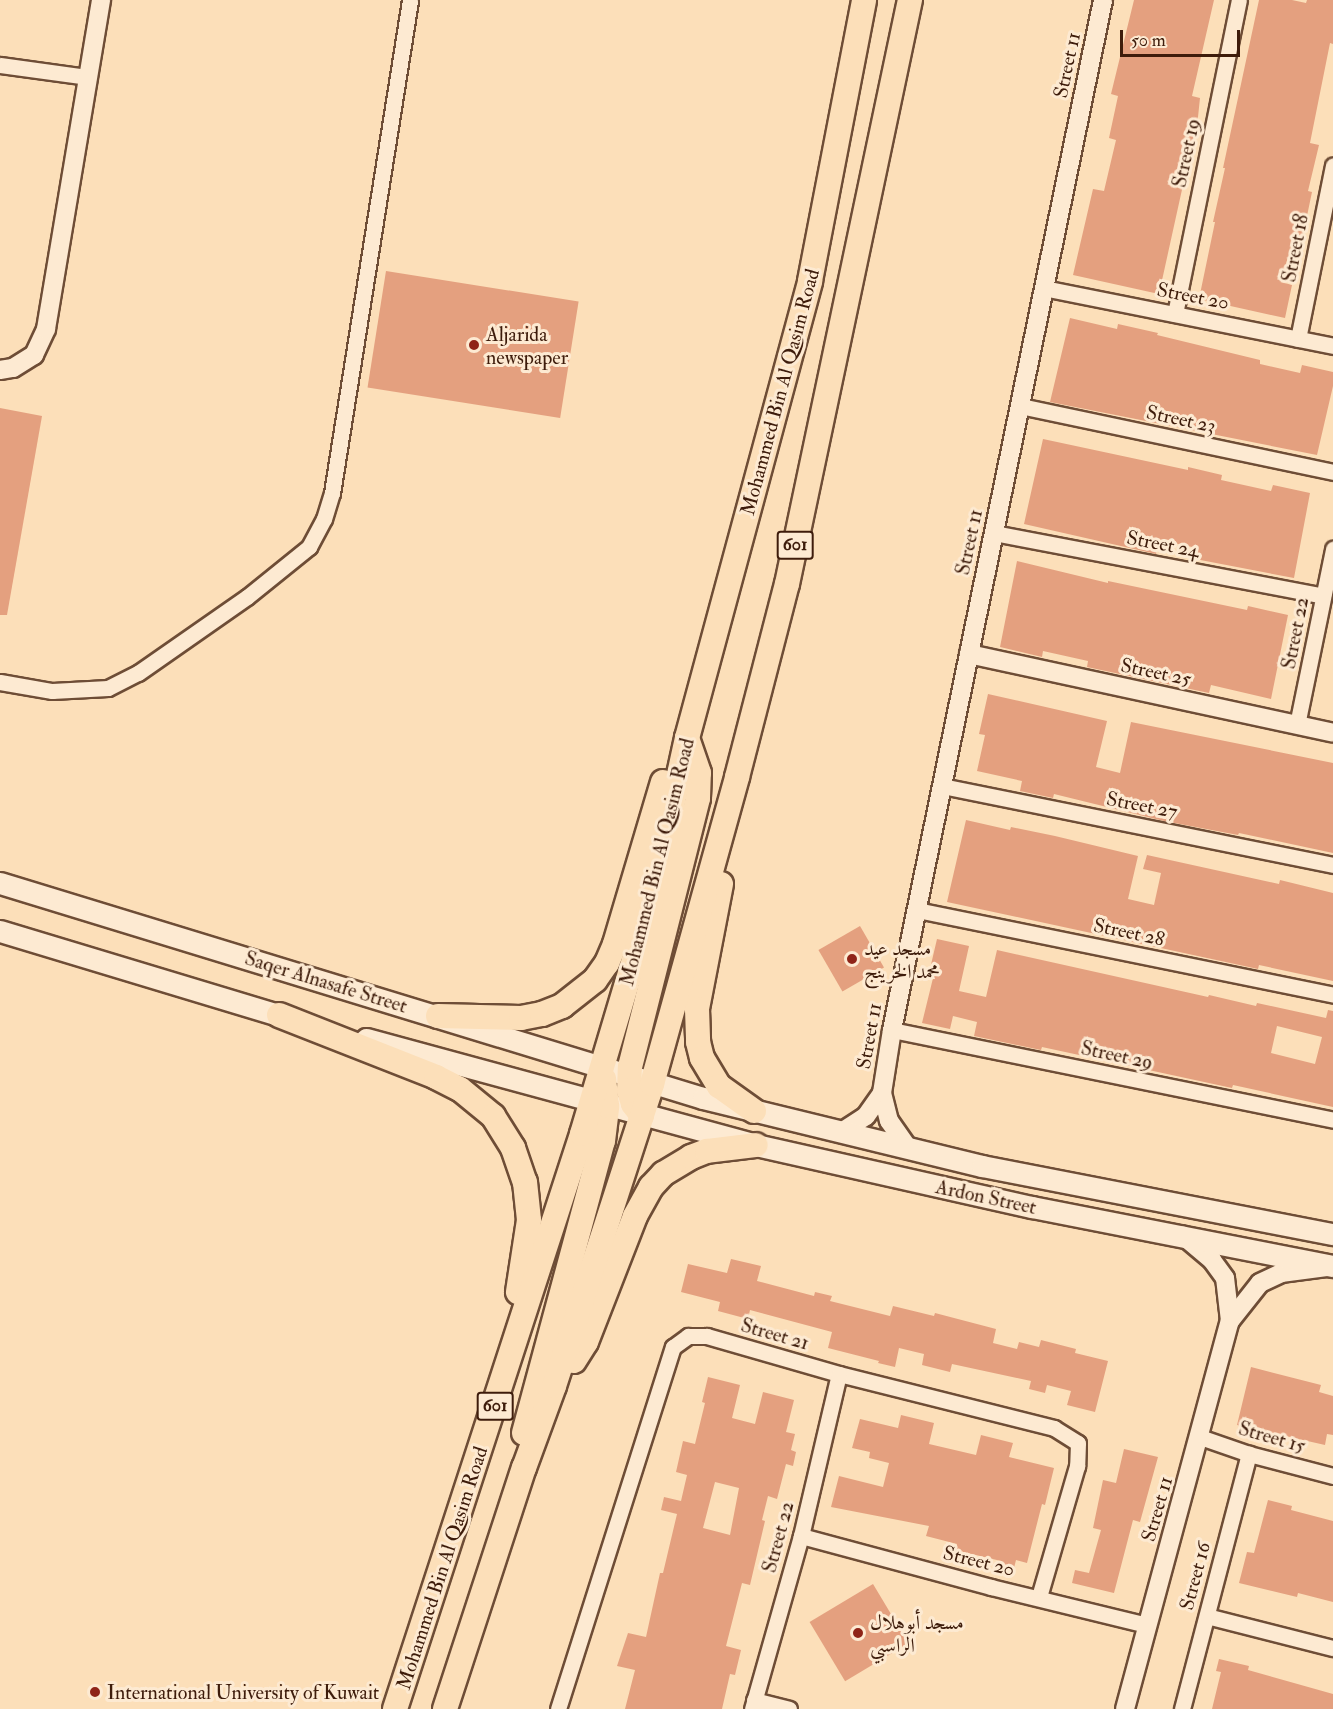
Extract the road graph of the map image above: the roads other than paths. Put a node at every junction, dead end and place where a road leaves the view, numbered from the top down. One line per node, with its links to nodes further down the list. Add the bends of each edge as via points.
1 (101, 0): 8 (street)
2 (410, 0): 23 (street, via 332,493 309,547 247,597 138,673 108,688 52,691)
3 (863, 0): 10 (main road, Mohammed Bin Al Qasim Road)
4 (910, 0): 20 (main road, Mohammed Bin Al Qasim Road / 601)
5 (1103, 0): 11 (street, Street 11)
6 (1239, 0): 12 (street, Street 19)
7 (0, 65): 8 (street)
8 (88, 77): 15 (street, via 46,329 34,355 13,368)
9 (1333, 165): 13 (street, Street 18)
10 (810, 282): 20 (main road, via 831,272 837,274 842,285 786,519 783,552); 26 (main road, Mohammed Bin Al Qasim Road)
11 (1044, 288): 12 (street, Street 20); 16 (street, Street 11)
12 (1175, 314): 13 (street, Street 20)
13 (1298, 339): 14 (street, Street 20)
14 (1333, 346)
15 (0, 370)
16 (1020, 406): 17 (street, Street 23); 18 (street, Street 11)
17 (1333, 472)
18 (994, 533): 21 (street, Street 24); 22 (street, Street 11)
19 (1333, 549): 21 (street, Street 22)
20 (787, 584): 27 (main road, Mohammed Bin Al Qasim Road / 601)
21 (1323, 596): 24 (street, Street 22)
22 (969, 654): 24 (street, Street 25); 28 (street, Street 11)
23 (0, 682)
24 (1297, 726): 25 (street, Street 25)
25 (1333, 733)
26 (687, 738): 35 (main road, via 667,771 615,944 594,980 579,995 542,1014 521,1018); 37 (main road, Mohammed Bin Al Qasim Road, via 651,903); 38 (main road, via 698,767 698,798)
27 (736, 777): 39 (main road, Mohammed Bin Al Qasim Road / 601); 42 (main road, via 732,825 696,1025 702,1058 709,1072 732,1096)
28 (942, 786): 29 (street, Street 27); 31 (street, Street 11)
29 (1333, 865)
30 (0, 883): 35 (main road, Saqer Alnasafe Street)
31 (917, 910): 33 (street, Street 28); 36 (street, Street 11)
32 (0, 930): 34 (main road)
33 (1333, 995)
34 (279, 1015): 41 (main road); 59 (main road, via 460,1089 493,1116 513,1148 525,1182 529,1220 518,1290 491,1391)
35 (438, 1016): 37 (main road, Saqer Alnasafe Street)
36 (892, 1030): 40 (street, Street 11); 44 (street, Street 29)
37 (602, 1069): 38 (main road, Saqer Alnasafe Street); 41 (main road)
38 (628, 1077): 39 (main road, Saqer Alnasafe Street); 43 (main road, via 633,1104)
39 (652, 1084): 42 (main road, Ardon Street); 43 (main road, Mohammed Bin Al Qasim Road / 601)
40 (882, 1093): 45 (street, Street 11, via 866,1116); 47 (street, Street 11, via 889,1121)
41 (599, 1104): 43 (main road); 59 (main road, Mohammed Bin Al Qasim Road / 601); 61 (main road, via 603,1142 525,1424)
42 (754, 1111): 45 (main road, Ardon Street)
43 (642, 1116): 46 (main road, Ardon Street); 57 (main road, Mohammed Bin Al Qasim Road / 601)
44 (1333, 1120)
45 (843, 1131): 47 (main road, Ardon Street)
46 (756, 1145): 50 (main road, Ardon Street); 57 (main road, via 723,1148 691,1157 651,1186 635,1216 586,1342)
47 (906, 1145): 48 (main road, Ardon Street)
48 (982, 1166): 49 (main road, Ardon Street); 50 (main road, via 988,1171 988,1186)
49 (1039, 1178): 51 (main road, via 1027,1190); 52 (main road, Ardon Street)
50 (975, 1195): 51 (main road, Ardon Street)
51 (1032, 1207): 53 (main road, Ardon Street)
52 (1333, 1234)
53 (1183, 1236): 54 (main road, Ardon Street); 55 (street, Street 11, via 1212,1260 1225,1278)
54 (1333, 1266): 55 (street, Street 11, via 1281,1274 1260,1283)
55 (1230, 1321): 58 (street, Street 11)
56 (838, 1374): 63 (street, Street 22); 64 (street, Street 21, via 1054,1428 1078,1443 1077,1466); 71 (street, Street 21, via 707,1336 688,1336 673,1347)
57 (554, 1386): 61 (main road, Mohammed Bin Al Qasim Road / 601)
58 (1200, 1437): 60 (street, Street 15); 66 (street, Street 11)
59 (481, 1450): 69 (main road, Mohammed Bin Al Qasim Road / 601)
60 (1249, 1454): 62 (street, Street 15); 65 (street, Street 16)
61 (524, 1468): 70 (main road, Mohammed Bin Al Qasim Road / 601)
62 (1333, 1476)
63 (801, 1536): 64 (street, Street 20); 68 (street, Street 22)
64 (1039, 1597): 66 (street, Street 20)
65 (1207, 1617): 67 (street); 74 (street, Street 16)
66 (1148, 1625): 73 (street, Street 11)
67 (1333, 1648)
68 (753, 1705): 72 (street)
69 (395, 1709)
70 (445, 1709)
71 (558, 1709)
72 (789, 1709)
73 (1125, 1709)
74 (1182, 1709)

